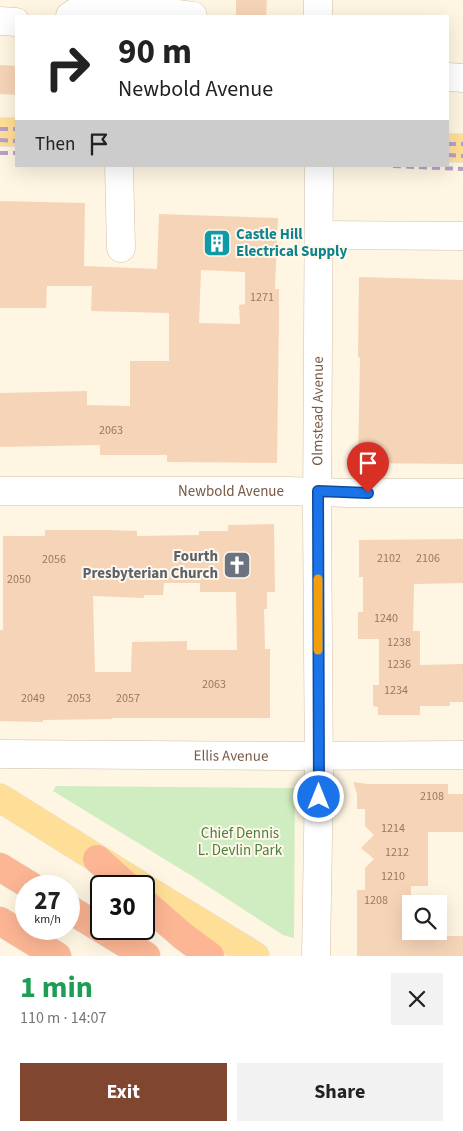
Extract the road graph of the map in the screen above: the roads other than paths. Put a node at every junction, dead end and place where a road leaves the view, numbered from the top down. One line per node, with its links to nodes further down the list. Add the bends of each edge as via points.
1 (318, 0): 4 (street)
2 (72, 15): 3 (street, via 84,7 104,4)
3 (186, 15)
4 (318, 15)
5 (0, 21): 6 (street)
6 (15, 22)
7 (449, 77): 8 (street)
8 (463, 78)
9 (0, 132): 10 (main road)
10 (15, 132)
11 (449, 148): 12 (main road)
12 (463, 148)
13 (119, 167): 17 (street)
14 (319, 167): 15 (street, Olmstead Avenue)
15 (319, 235): 16 (street); 19 (street, Olmstead Avenue)
16 (463, 236)
17 (121, 248)
18 (0, 491): 19 (street, Newbold Avenue)
19 (318, 491): 20 (street, Newbold Avenue); 23 (street, Olmstead Avenue)
20 (463, 493)
21 (0, 754): 23 (street, Ellis Avenue)
22 (463, 755): 23 (street, Ellis Avenue)
23 (319, 756): 40 (street, Olmstead Avenue)
24 (0, 798): 25 (main road)
25 (97, 859): 27 (highway); 28 (main road)
26 (0, 867): 29 (highway)
27 (115, 875)
28 (123, 875)
29 (15, 876)
30 (155, 895): 39 (main road)
31 (155, 912): 38 (highway)
32 (80, 916): 37 (highway)
33 (0, 921): 36 (highway)
34 (0, 939): 35 (highway)
35 (20, 956)
36 (57, 956)
37 (146, 956)
38 (210, 956)
39 (254, 956)
40 (316, 956)

